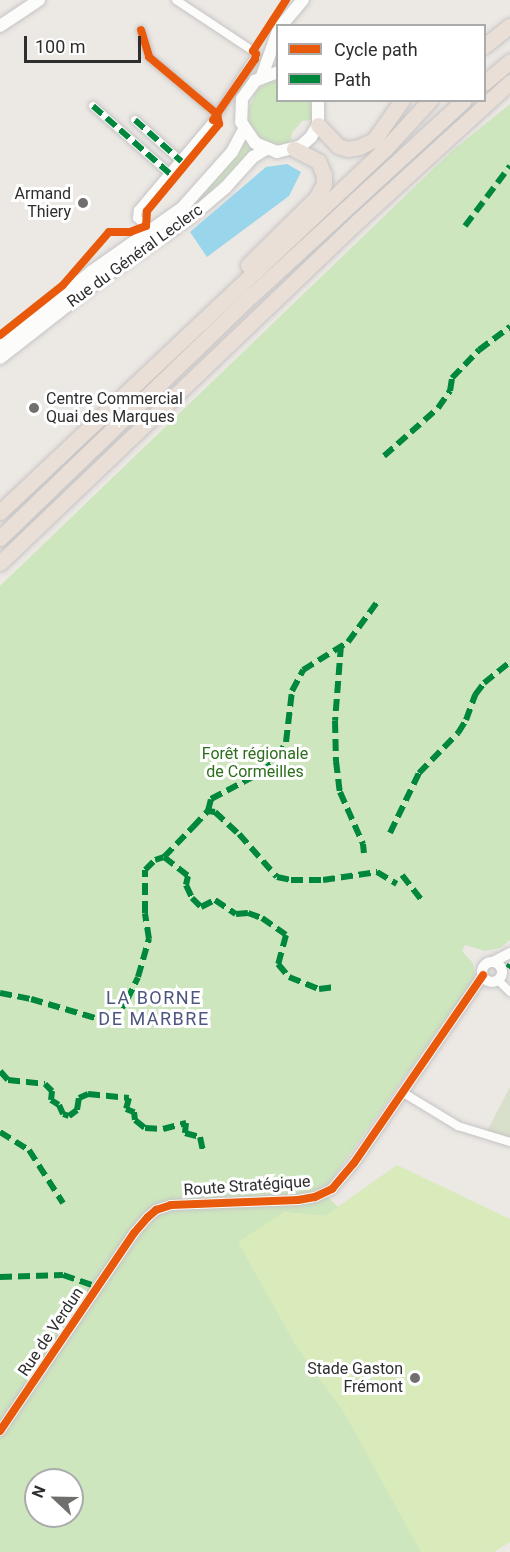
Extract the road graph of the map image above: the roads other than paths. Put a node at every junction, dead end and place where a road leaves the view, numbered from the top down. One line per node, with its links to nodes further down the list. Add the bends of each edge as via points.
1 (39, 0): 7 (main road)
2 (176, 0): 23 (street, via 256,54)
3 (303, 0): 5 (main road); 6 (main road)
4 (510, 16): 10 (highway)
5 (283, 24)
6 (291, 24)
7 (0, 26)
8 (510, 26): 12 (highway)
9 (141, 30): 23 (street, via 149,57)
10 (486, 31)
11 (276, 37): 15 (main road)
12 (486, 44)
13 (510, 60): 16 (highway)
14 (276, 72): 15 (main road)
15 (262, 76): 26 (main road, via 242,99 240,115)
16 (486, 81)
17 (510, 82): 37 (highway)
18 (318, 102): 25 (main road)
19 (401, 102): 25 (highway, via 374,140 359,147 338,146)
20 (427, 102): 33 (highway, via 361,172)
21 (462, 102): 36 (highway, via 251,296)
22 (93, 106): 30 (street)
23 (218, 114): 29 (street)
24 (135, 120): 29 (street)
25 (318, 125): 28 (main road, via 311,137)
26 (244, 129): 27 (main road); 32 (main road, Rue du Général Leclerc, via 232,152 182,208)
27 (266, 149): 28 (main road); 34 (main road, Rue du Général Leclerc, via 192,216 98,281)
28 (294, 149): 33 (highway, via 318,161 324,175 320,191)
29 (181, 161): 30 (street)
30 (170, 174): 31 (street, via 138,210 137,218)
31 (146, 226)
32 (0, 345)
33 (164, 355): 35 (highway)
34 (0, 358)
35 (0, 512)
36 (0, 538)
37 (0, 562)
38 (510, 955): 39 (street, Route Stratégique); 40 (street, Route Stratégique)
39 (493, 962): 40 (street, via 498,964); 40 (street, via 485,966)
40 (493, 977): 41 (street); 42 (street, Route Stratégique, via 446,1025)
41 (510, 992)
42 (402, 1092): 43 (street, via 458,1126); 44 (street, Route Stratégique, via 350,1168 326,1192 298,1200 163,1206 134,1233)
43 (510, 1142)
44 (104, 1277): 45 (street, Rue de Verdun)
45 (0, 1431)

